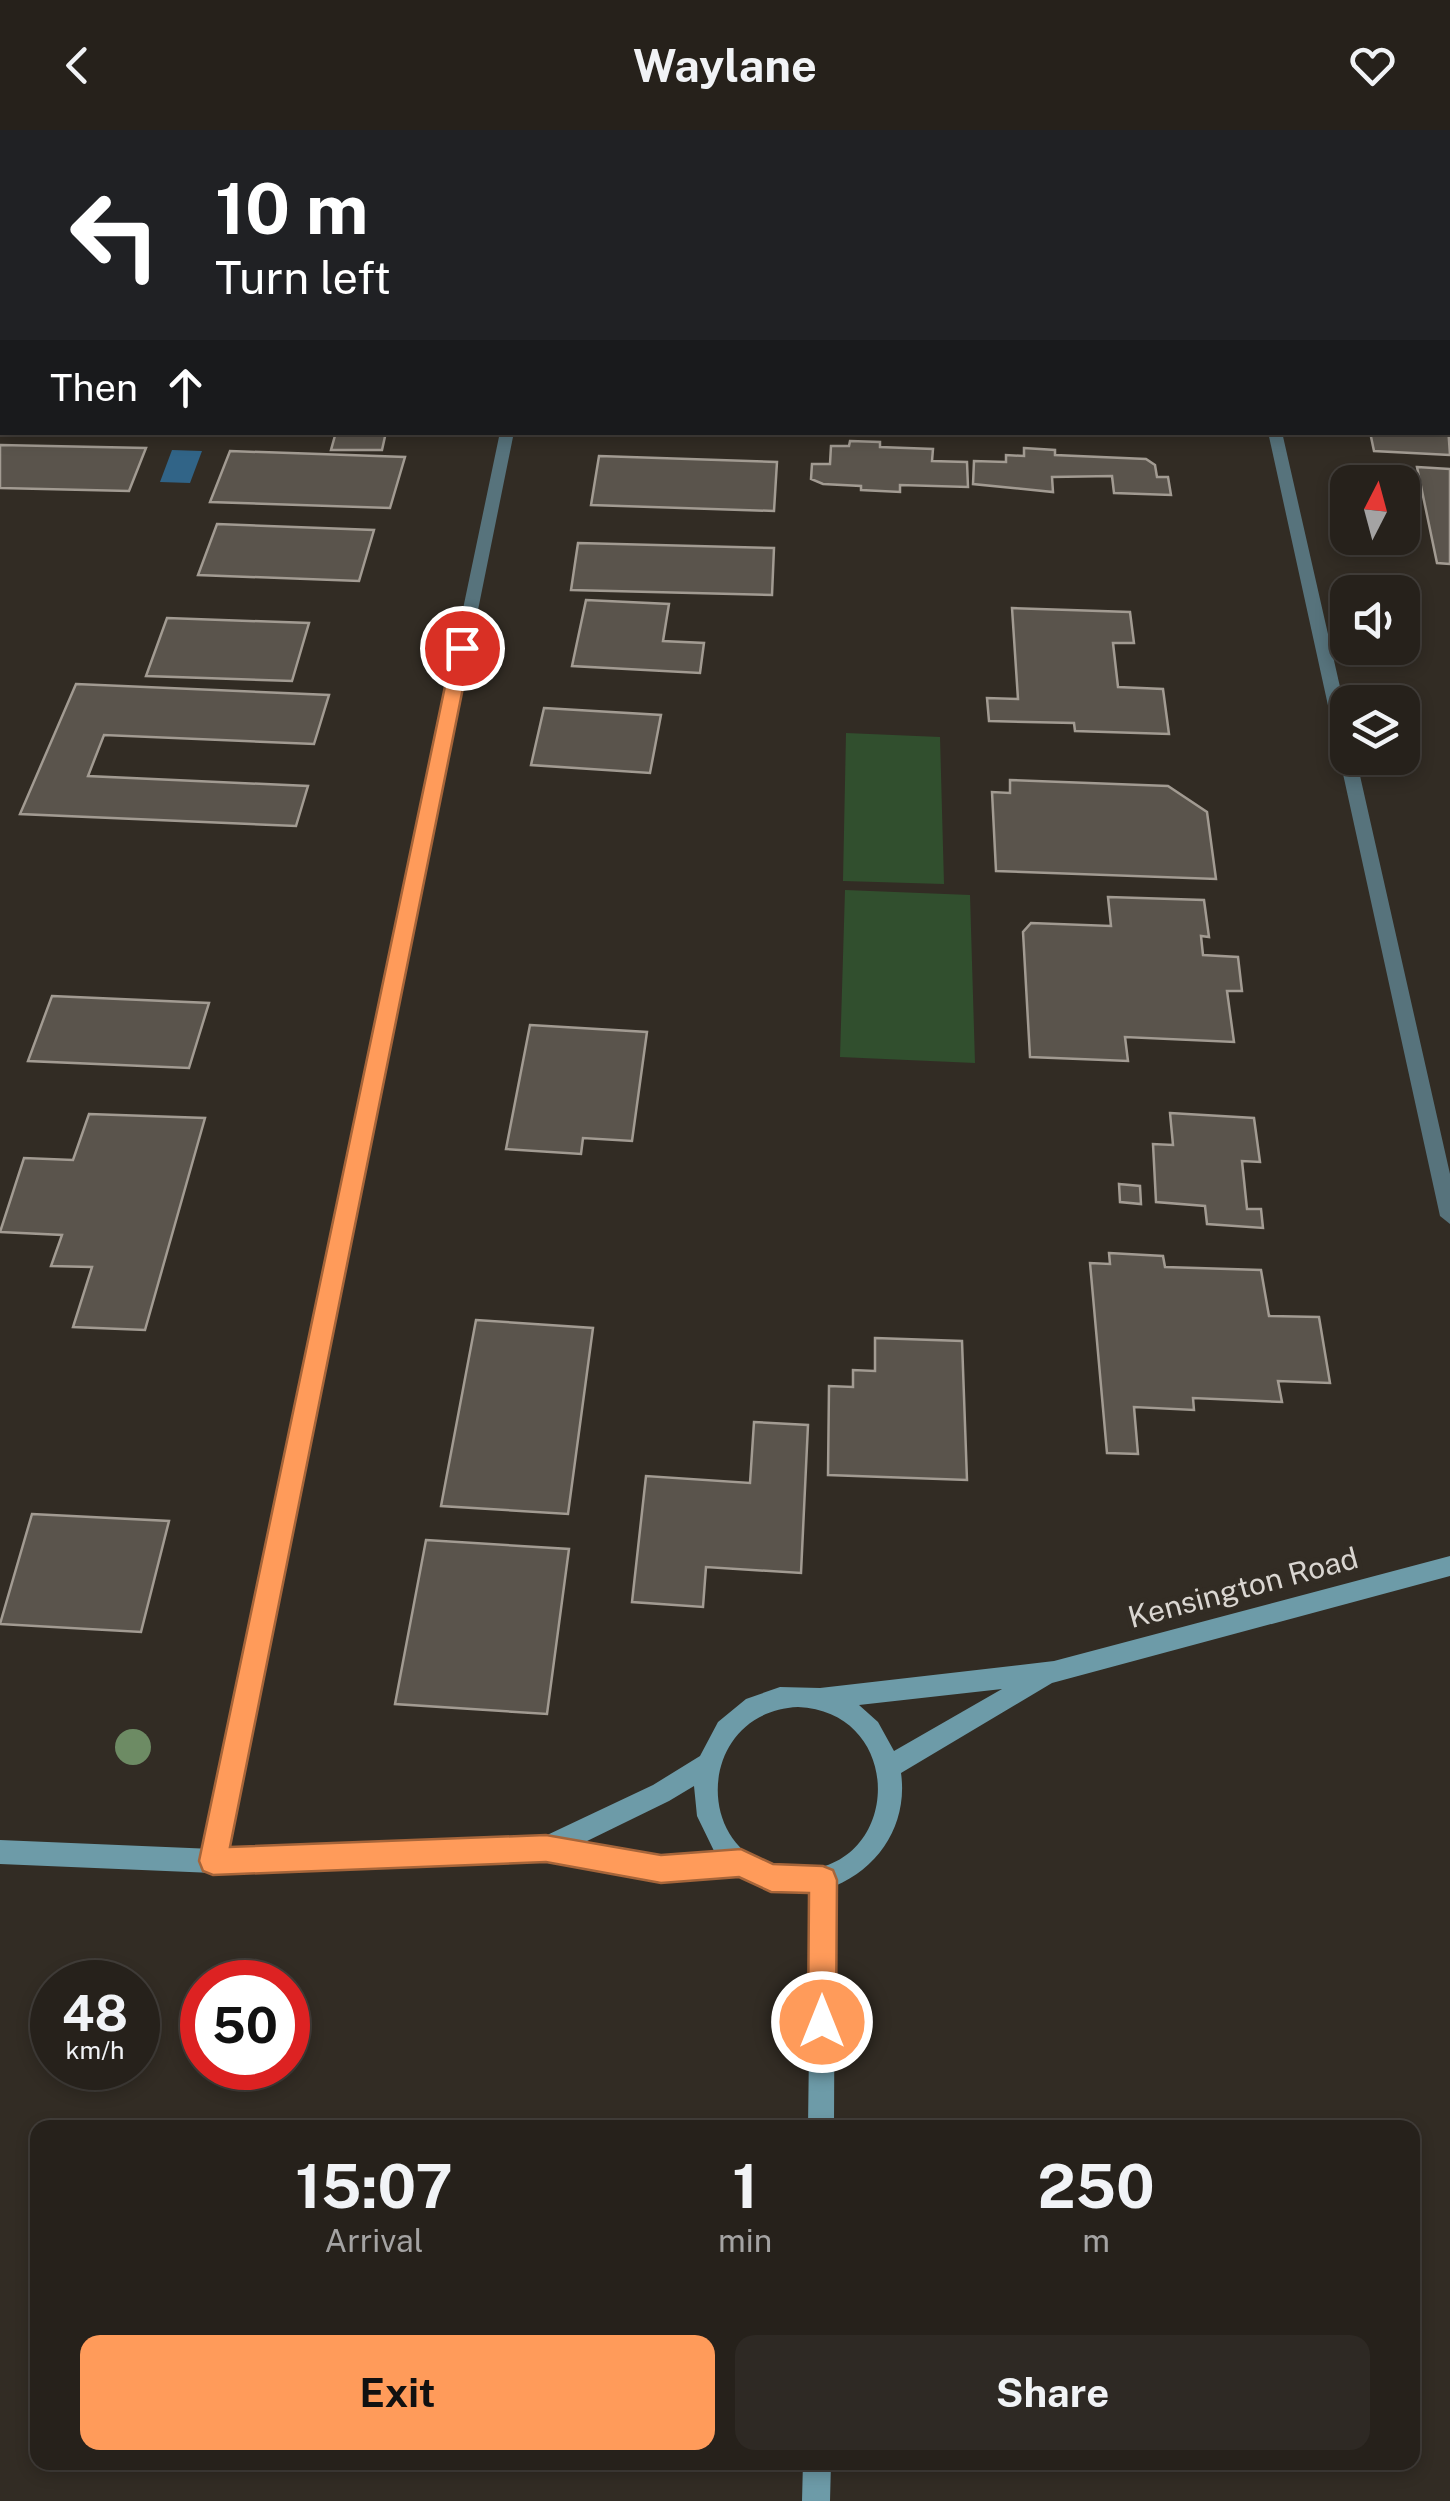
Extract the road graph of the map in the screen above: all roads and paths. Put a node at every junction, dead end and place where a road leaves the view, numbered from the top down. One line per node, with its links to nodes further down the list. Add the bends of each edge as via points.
1 (505, 435): 11 (street)
2 (1276, 435): 3 (street)
3 (1450, 1216)
4 (1450, 1566): 5 (main road, Kensington Road)
5 (1054, 1672): 6 (main road, Kensington Road); 8 (main road, Kensington Road)
6 (818, 1699): 7 (main road, via 785,1697 754,1706 728,1724); 8 (main road, via 848,1711 873,1732)
7 (707, 1764): 9 (main road, via 661,1794); 12 (main road, via 703,1781 718,1837)
8 (887, 1768): 13 (main road, via 892,1814 878,1843 854,1866)
9 (546, 1848): 11 (main road); 12 (main road, via 661,1869)
10 (0, 1852): 11 (main road)
11 (213, 1861)
12 (741, 1863): 13 (main road, via 771,1878)
13 (823, 1880): 14 (main road)
14 (821, 2120)
15 (817, 2470): 16 (main road)
16 (816, 2501)

